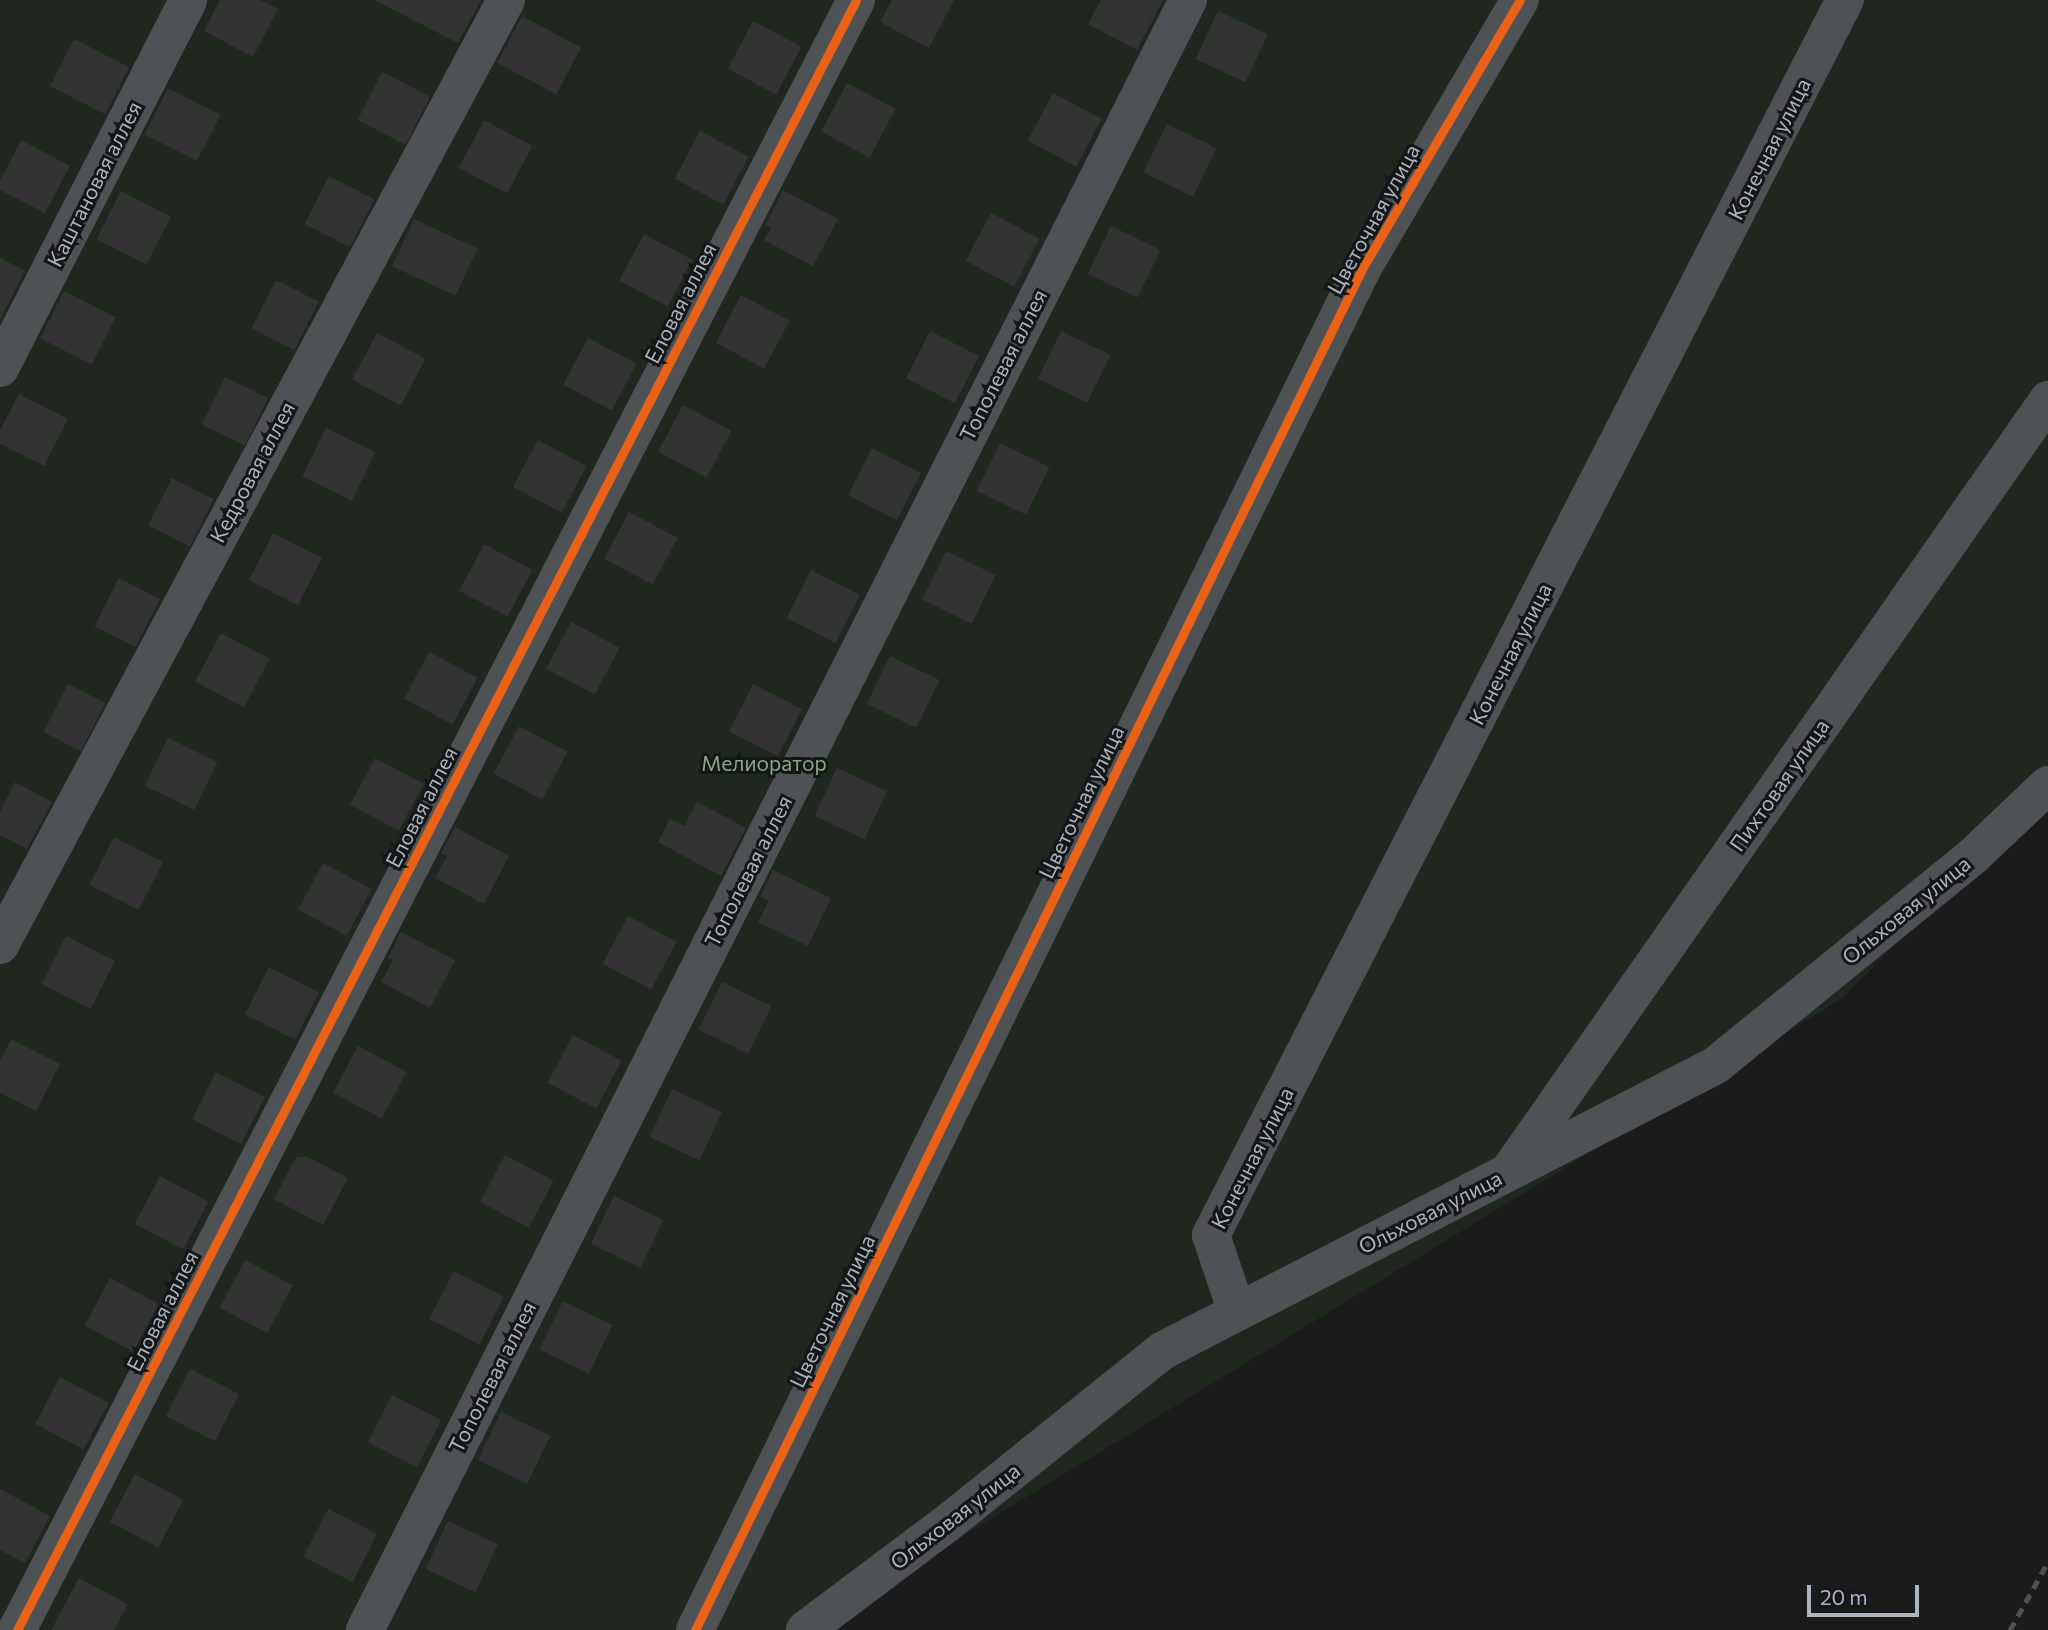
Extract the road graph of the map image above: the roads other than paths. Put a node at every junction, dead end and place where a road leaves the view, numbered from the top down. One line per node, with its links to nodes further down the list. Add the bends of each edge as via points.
1 (188, 0): 7 (street, Каштановая аллея)
2 (506, 0): 10 (street, Кедровая аллея)
3 (856, 0): 13 (street, Еловая аллея)
4 (1188, 0): 14 (street, Тополевая аллея)
5 (1520, 0): 15 (street, Цветочная улица, via 1362,269)
6 (1845, 0): 12 (street, Конечная улица, via 1211,1235)
7 (0, 368)
8 (2048, 400): 11 (street, Пихтовая улица)
9 (2048, 785): 11 (street, Ольховая улица, via 1974,855 1716,1065)
10 (0, 945)
11 (1509, 1171): 12 (street, Ольховая улица)
12 (1237, 1312): 16 (street, Ольховая улица, via 1162,1351 945,1525)
13 (17, 1630)
14 (365, 1630)
15 (695, 1630)
16 (804, 1630)

